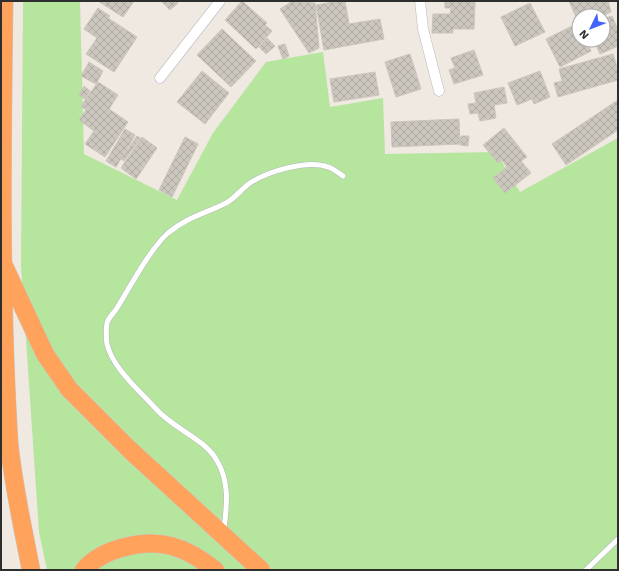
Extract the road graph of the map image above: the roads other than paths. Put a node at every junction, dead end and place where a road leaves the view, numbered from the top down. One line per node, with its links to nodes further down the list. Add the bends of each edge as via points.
1 (4, 1): 7 (highway)
2 (220, 1): 4 (street)
3 (420, 1): 5 (street, via 423,29)
4 (160, 78)
5 (439, 91)
6 (343, 176): 8 (lane, via 329,167 316,164 288,168 259,177 226,204 199,213 180,224 167,234 107,322 107,344 117,365 163,417 203,444 216,459 226,480)
7 (2, 261): 8 (highway, via 45,354 69,389 125,446); 10 (highway, via 9,443)
8 (223, 536): 13 (highway)
9 (618, 538): 14 (lane)
10 (31, 570)
11 (84, 570): 12 (highway, via 107,552 140,543 170,545 198,556)
12 (215, 570)
13 (261, 570)
14 (586, 570)

